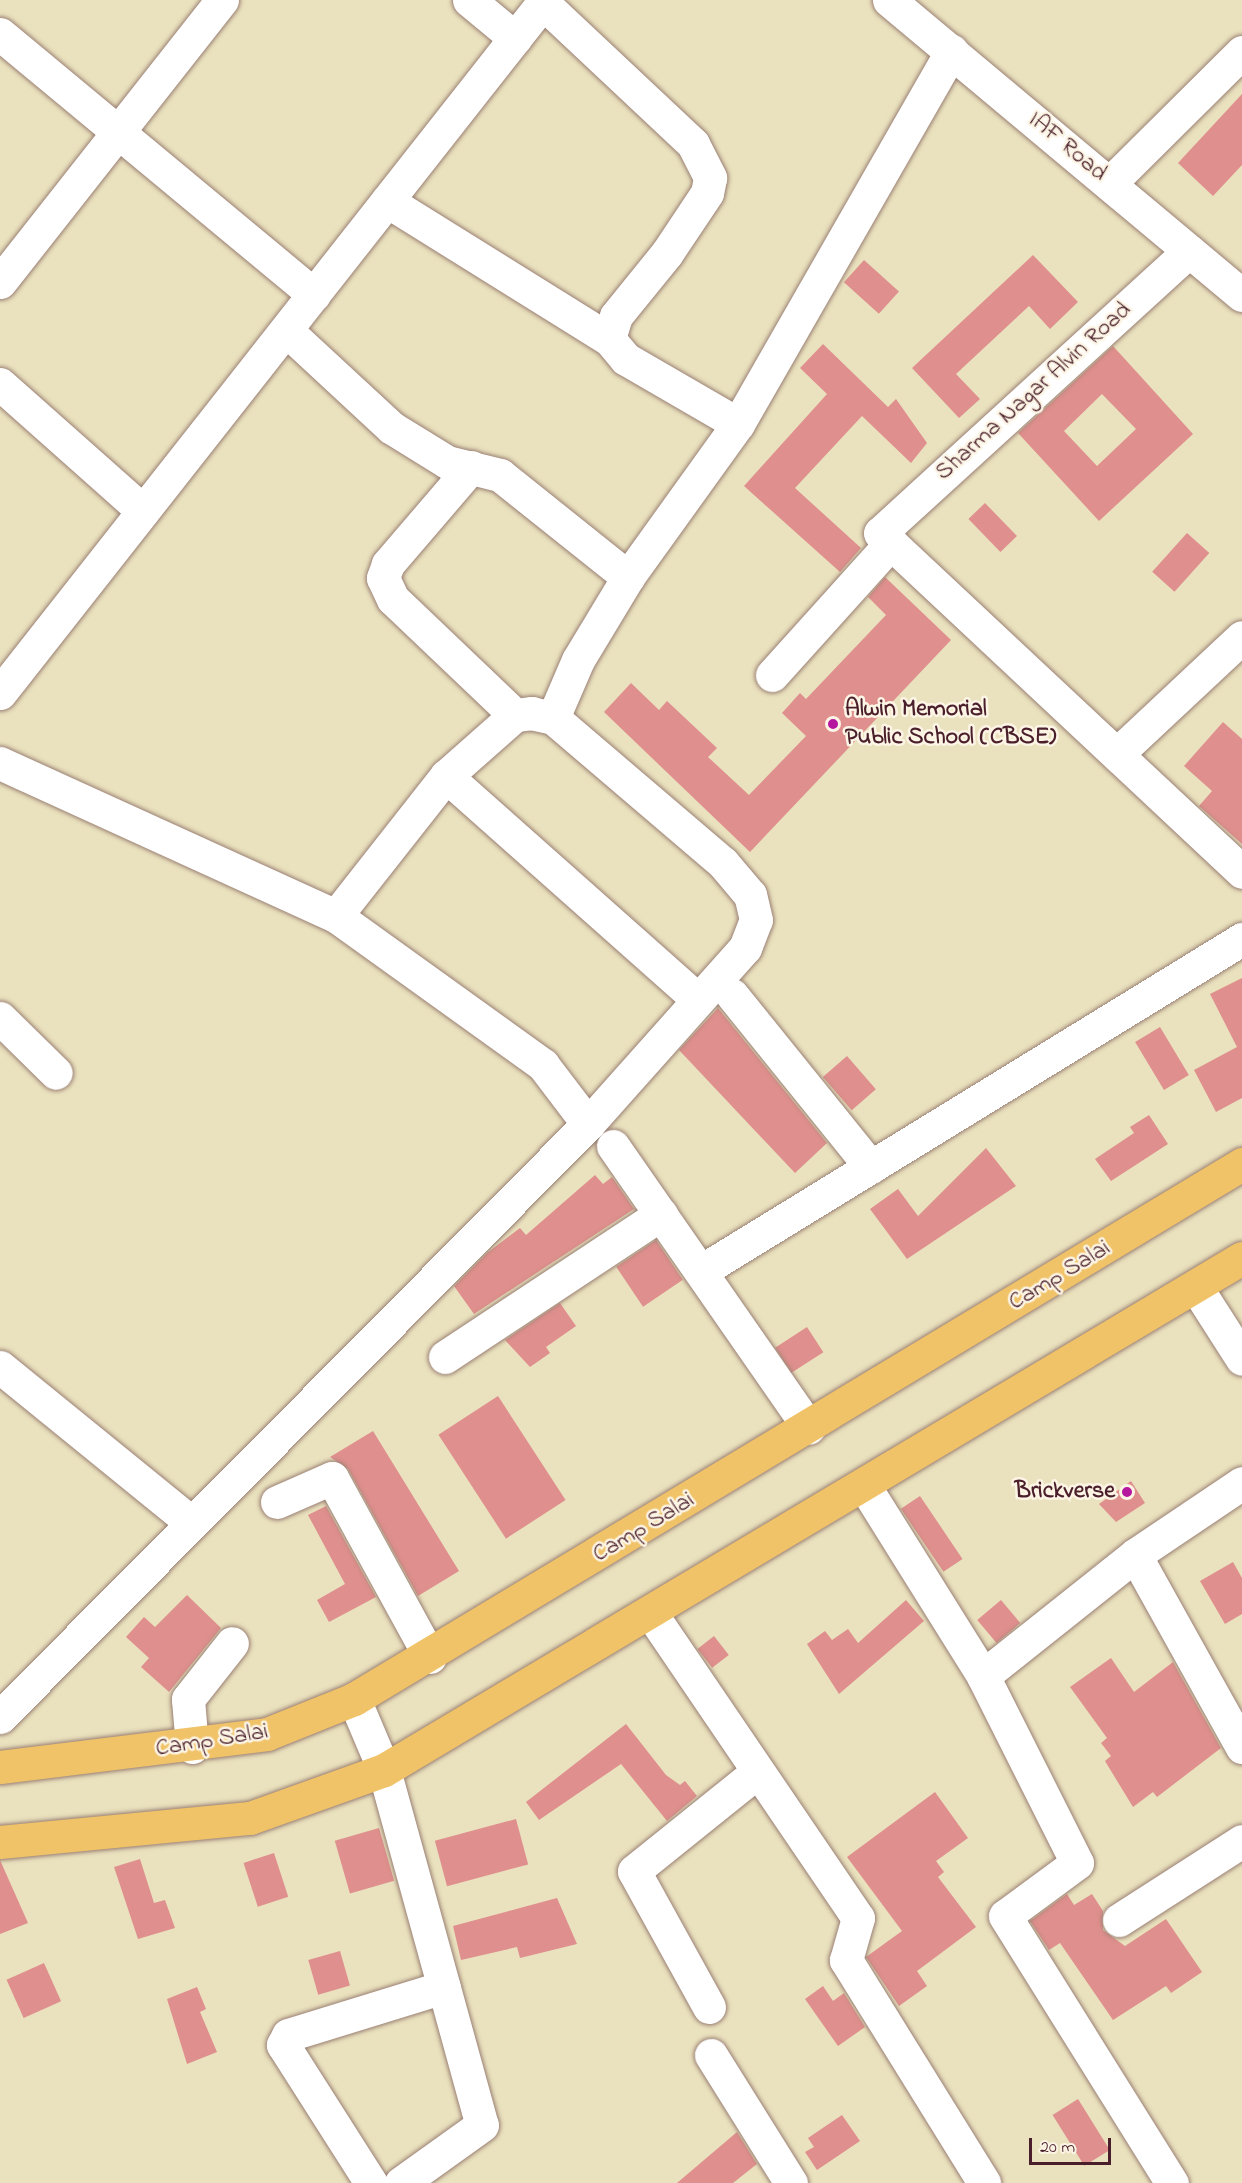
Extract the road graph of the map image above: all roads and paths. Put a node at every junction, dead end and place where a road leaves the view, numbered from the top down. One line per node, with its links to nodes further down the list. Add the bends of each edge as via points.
1 (222, 0): 9 (street)
2 (469, 0): 6 (street)
3 (889, 0): 8 (street, IAF Road)
4 (544, 1): 6 (street); 17 (street, via 693,144 710,178 707,193 667,253 616,316)
5 (0, 34): 9 (street)
6 (515, 38): 11 (street)
7 (1242, 52): 10 (street)
8 (963, 60): 10 (street, IAF Road); 19 (street)
9 (117, 131): 13 (street); 14 (street)
10 (1110, 183): 12 (street, IAF Road)
11 (387, 201): 14 (street); 17 (street)
12 (1189, 251): 15 (street, IAF Road); 22 (street, Sharma Nagar Alvin Road)
13 (0, 282)
14 (314, 295): 16 (street)
15 (1242, 295)
16 (286, 330): 20 (street, via 392,428 447,462); 21 (street)
17 (609, 339): 19 (street, via 626,359)
18 (0, 384): 21 (street)
19 (738, 424): 23 (street)
20 (471, 467): 23 (street, via 500,476); 27 (street, via 388,564 383,578 393,599)
21 (143, 511): 26 (street)
22 (886, 538): 25 (street, Sharma Nagar Alvin Road); 29 (street)
23 (628, 577): 28 (street, via 578,660)
24 (1242, 637): 29 (street)
25 (772, 675)
26 (0, 693)
27 (514, 715): 28 (street); 31 (street)
28 (553, 718): 36 (street, via 723,862 750,895 756,920 745,948)
29 (1117, 754): 32 (street)
30 (0, 763): 33 (street)
31 (446, 776): 33 (street); 36 (street)
32 (1242, 872)
33 (336, 916): 39 (street, via 543,1065)
34 (1242, 939): 42 (street)
35 (732, 995): 42 (street)
36 (698, 1000): 39 (street)
37 (0, 1018): 38 (street)
38 (56, 1073)
39 (588, 1124): 54 (street)
40 (613, 1146): 43 (street)
41 (1242, 1164): 50 (main road, Camp Salai)
42 (871, 1167): 45 (street)
43 (661, 1214): 45 (street); 47 (street)
44 (1242, 1258): 46 (main road)
45 (701, 1271): 50 (street)
46 (1197, 1287): 48 (street); 52 (main road)
47 (445, 1357)
48 (1242, 1359)
49 (0, 1367): 54 (street)
50 (809, 1428): 58 (main road, Camp Salai)
51 (1242, 1483): 55 (street)
52 (865, 1487): 56 (main road); 59 (street)
53 (277, 1502): 58 (street, via 332,1478)
54 (192, 1523): 61 (street)
55 (1135, 1555): 59 (street); 63 (street)
56 (650, 1612): 65 (main road); 66 (street)
57 (232, 1643): 62 (street, via 188,1699)
58 (430, 1657): 60 (main road, Camp Salai)
59 (983, 1676): 77 (street, via 1077,1863 1005,1916)
60 (354, 1699): 62 (main road, Camp Salai, via 267,1734); 65 (street)
61 (0, 1717)
62 (192, 1747): 64 (main road, Camp Salai)
63 (1242, 1747)
64 (0, 1767)
65 (384, 1770): 68 (main road, via 250,1818); 70 (street)
66 (757, 1772): 71 (street, via 634,1871); 76 (street, via 858,1918 846,1960)
67 (1242, 1841): 69 (street)
68 (0, 1842)
69 (1119, 1920)
70 (444, 1987): 73 (street, via 288,2035 283,2045); 74 (street, via 482,2125)
71 (709, 2007)
72 (711, 2055): 75 (street)
73 (371, 2183)
74 (401, 2183)
75 (791, 2183)
76 (984, 2183)
77 (1172, 2183)

